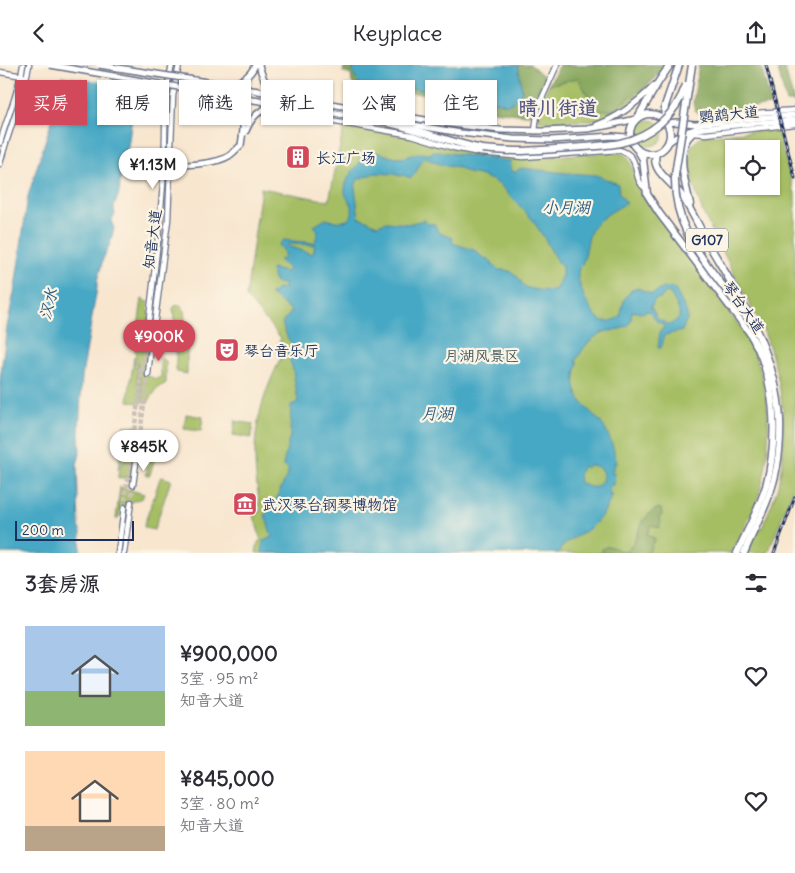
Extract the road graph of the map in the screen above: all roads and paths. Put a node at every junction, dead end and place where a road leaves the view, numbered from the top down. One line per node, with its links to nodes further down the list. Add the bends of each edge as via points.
1 (23, 65): 13 (main road)
2 (29, 65): 13 (main road)
3 (50, 65): 18 (main road, bridge)
4 (98, 65): 14 (main road, bridge)
5 (172, 65): 41 (main road, 知音大道, via 166,95)
6 (179, 65): 40 (main road, 知音大道, via 173,96)
7 (257, 65): 15 (main road, bridge); 16 (main road, bridge)
8 (557, 65): 32 (main road, via 538,107)
9 (670, 65): 17 (highway)
10 (680, 65): 25 (highway, via 665,106)
11 (692, 65): 28 (highway, bridge, via 672,112 655,127 619,143 525,151 482,149); 46 (highway, bridge, via 675,175 677,204 691,243)
12 (0, 72): 13 (main road)
13 (24, 76): 35 (main road); 39 (main road, via 24,89)
14 (195, 80)
15 (242, 80)
16 (264, 80)
17 (659, 81): 24 (highway); 30 (main road, via 617,117)
18 (179, 86)
19 (333, 104): 32 (main road, bridge, via 472,127)
20 (261, 111): 22 (main road, bridge)
21 (795, 111): 31 (main road, via 715,118)
22 (256, 114): 36 (main road, bridge); 42 (main road, via 271,111 412,135 480,153 522,157 619,150 633,159 640,183)
23 (795, 115): 31 (main road, 鹦鹉大道)
24 (636, 119): 25 (highway, via 653,114); 30 (main road); 33 (highway, via 631,129)
25 (666, 121): 31 (main road, 鹦鹉大道); 34 (highway)
26 (795, 122): 31 (main road, 鹦鹉大道)
27 (243, 125): 36 (main road, bridge)
28 (398, 125)
29 (414, 125): 33 (main road, via 513,139 620,136)
30 (587, 129): 32 (main road)
31 (695, 129): 34 (main road, 鹦鹉大道); 43 (highway, via 684,145 682,163)
32 (535, 131)
33 (632, 141): 37 (highway, G107)
34 (669, 142): 38 (highway)
35 (0, 143)
36 (241, 145): 40 (main road, via 223,159)
37 (637, 149): 38 (highway); 42 (highway, 琴台大道 / G107, via 643,159)
38 (656, 154): 43 (highway, 琴台大道 / G107, via 657,169 680,191)
39 (0, 164)
40 (171, 165): 41 (main road); 45 (main road, 知音大道, via 168,220)
41 (164, 166): 44 (main road, 知音大道)
42 (646, 189): 55 (highway, 琴台大道 / G107, via 659,213 749,332 770,389 772,448 768,476)
43 (691, 212): 46 (highway, 琴台大道 / G107)
44 (149, 319)
45 (154, 327)
46 (756, 331): 56 (highway, 琴台大道 / G107, via 767,355 776,389 779,449 770,494)
47 (151, 346): 48 (main road)
48 (148, 375)
49 (136, 456): 50 (main road)
50 (133, 485)
51 (131, 502): 54 (main road)
52 (124, 507): 53 (main road)
53 (118, 553)
54 (124, 553)
55 (737, 553)
56 (744, 553)

